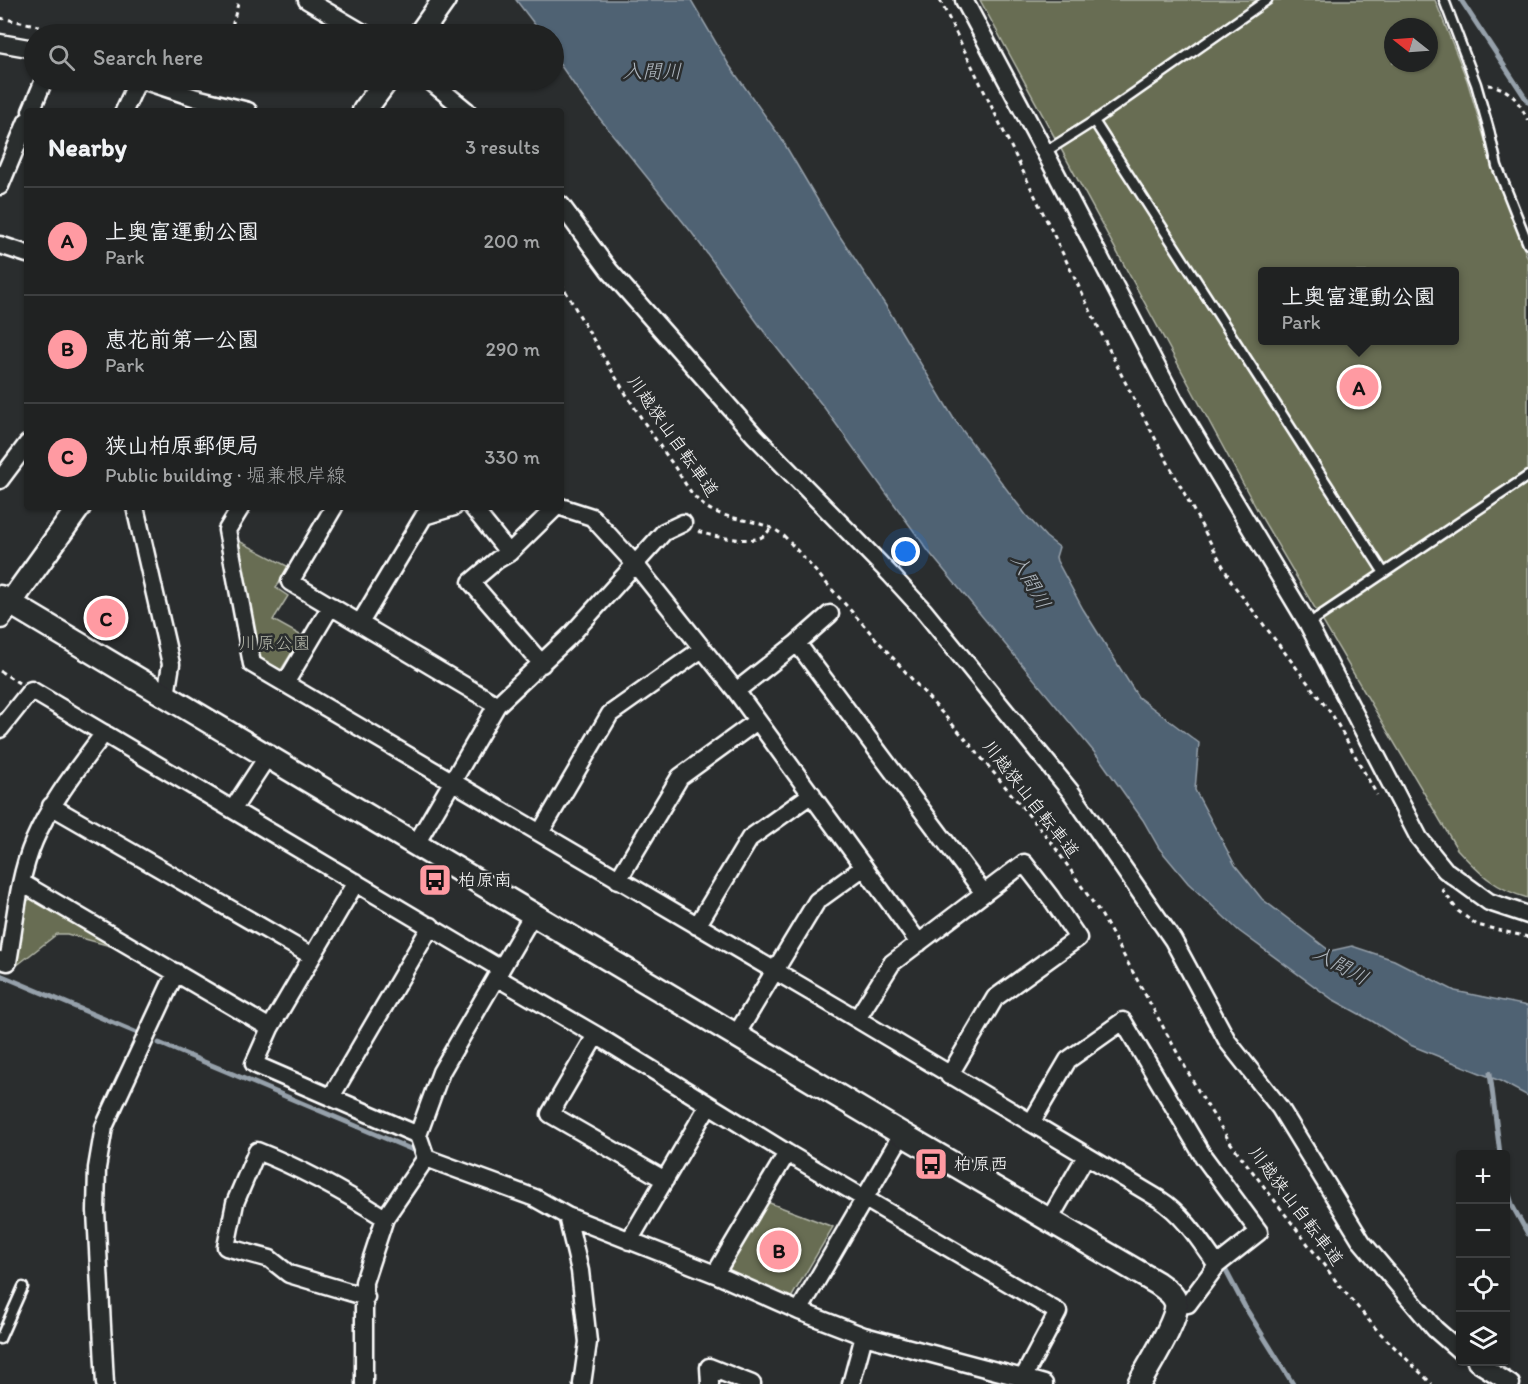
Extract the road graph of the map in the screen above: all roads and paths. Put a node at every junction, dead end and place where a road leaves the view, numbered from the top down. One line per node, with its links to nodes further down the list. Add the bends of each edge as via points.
1 (239, 0): 10 (path)
2 (307, 0): 11 (street)
3 (444, 0): 12 (street)
4 (940, 0): 72 (path, via 1123,378 1232,583 1333,716)
5 (964, 0): 30 (street)
6 (1267, 0): 27 (lane)
7 (1444, 0): 15 (lane)
8 (0, 18): 9 (path)
9 (31, 24)
10 (233, 24)
11 (348, 24)
12 (427, 24)
13 (0, 43): 14 (street)
14 (24, 47)
15 (1476, 84): 28 (path, via 1501,86 1521,105); 34 (lane, via 1497,166)
16 (40, 90): 22 (street)
17 (135, 90): 23 (street)
18 (162, 90): 21 (street)
19 (380, 90): 25 (street)
20 (441, 90): 26 (street)
21 (194, 105): 24 (street)
22 (32, 108)
23 (126, 108)
24 (221, 108)
25 (367, 108)
26 (463, 108)
27 (1094, 121): 30 (lane); 53 (lane)
28 (1528, 121)
29 (24, 126): 31 (street)
30 (1045, 153): 58 (street, via 1175,402)
31 (5, 156): 32 (street)
32 (0, 186)
33 (564, 209): 121 (street, via 609,270 755,436 924,611 1071,792 1173,939 1228,1042 1280,1108 1362,1242)
34 (1528, 244)
35 (0, 245): 36 (street)
36 (24, 253)
37 (564, 288): 50 (path, 川越狭山自転車道, via 641,420 699,502 709,510)
38 (24, 448): 40 (street)
39 (1528, 476): 53 (lane)
40 (0, 480)
41 (564, 508): 52 (street, via 592,517)
42 (77, 510): 54 (street)
43 (136, 510): 64 (street, via 171,664)
44 (239, 510): 62 (street, via 227,530 252,664)
45 (332, 510): 55 (street, via 290,582)
46 (474, 510): 51 (street)
47 (553, 510): 51 (street)
48 (419, 511): 57 (street)
49 (683, 523): 50 (path, via 702,533 729,538 757,539); 52 (street, via 664,532)
50 (771, 528): 132 (path, 川越狭山自転車道, via 786,538 936,705 1052,843 1102,916 1230,1142 1339,1285 1377,1330)
51 (509, 553): 61 (street, via 471,582)
52 (635, 564): 60 (street); 61 (street)
53 (1384, 573): 58 (lane)
54 (3, 606): 64 (street)
55 (331, 606): 57 (street); 62 (street)
56 (830, 614): 59 (street)
57 (360, 623): 65 (street)
58 (1308, 624): 84 (street, via 1419,838 1445,870 1489,903)
59 (797, 643): 63 (street); 82 (street)
60 (702, 649): 63 (street); 75 (street, via 610,714)
61 (542, 664): 65 (street)
62 (286, 682): 70 (street)
63 (736, 691): 66 (street)
64 (166, 696): 69 (street)
65 (496, 705): 70 (street)
66 (757, 721): 71 (street); 78 (street, via 680,777)
67 (0, 729): 68 (street, via 32,690)
68 (104, 733): 73 (street); 74 (street)
69 (267, 757): 74 (street); 76 (street)
70 (452, 782): 75 (street); 76 (street)
71 (812, 794): 77 (street); 86 (street, via 750,838)
72 (1379, 800)
73 (51, 806): 80 (street, via 33,843); 89 (street)
74 (233, 809): 79 (street)
75 (540, 833): 78 (street)
76 (416, 844): 83 (street)
77 (864, 867): 88 (street); 91 (street, via 817,901)
78 (618, 880): 86 (street)
79 (356, 882): 85 (street); 89 (street)
80 (22, 883): 90 (street, via 8,962); 92 (street)
81 (1438, 884): 87 (path, via 1458,911 1477,925)
82 (983, 892): 88 (street); 98 (street, via 1024,863 1078,938 995,998)
83 (533, 914): 93 (street); 97 (street)
84 (1528, 915)
85 (431, 926): 93 (street); 99 (street)
86 (697, 926): 91 (street)
87 (1528, 937)
88 (919, 943): 94 (street, via 892,963)
89 (312, 956): 95 (street)
90 (0, 960)
91 (775, 971): 94 (street); 97 (street)
92 (176, 972): 95 (street); 124 (street, via 104,1127 97,1168 96,1210)
93 (498, 973): 96 (street); 103 (street, via 441,1072)
94 (857, 1019): 98 (street)
95 (270, 1028): 99 (street, via 254,1064)
96 (596, 1035): 100 (street); 107 (street, via 550,1114)
97 (736, 1035): 102 (street)
98 (949, 1076): 101 (street)
99 (331, 1097): 103 (street)
100 (708, 1106): 104 (street); 107 (street)
101 (1031, 1123): 105 (street); 113 (street, via 1068,1060 1123,1021 1203,1156 1259,1232)
102 (902, 1134): 108 (street); 111 (street)
103 (418, 1135): 106 (street)
104 (787, 1154): 108 (street); 114 (street)
105 (1086, 1156): 111 (street); 113 (street, via 1172,1208)
106 (426, 1158): 109 (street, via 535,1198); 110 (street)
107 (665, 1180): 112 (street)
108 (864, 1199): 118 (street); 123 (street, via 1058,1312)
109 (567, 1216): 112 (street); 126 (street, via 580,1271 588,1342)
110 (385, 1218): 116 (street, via 364,1282); 116 (street, via 333,1185 256,1151 236,1203 226,1247 270,1259 289,1274)
111 (1049, 1220): 117 (street, via 1157,1283 1173,1296)
112 (630, 1241): 114 (street)
113 (1217, 1265): 117 (street, via 1188,1304)
114 (715, 1274): 118 (street)
115 (23, 1287): 120 (lane)
116 (366, 1297): 125 (street)
117 (1177, 1305): 131 (street, via 1170,1328)
118 (799, 1311): 119 (street)
119 (864, 1336): 123 (street); 129 (street)
120 (0, 1339)
121 (1456, 1348)
122 (1482, 1366): 133 (street)
123 (1023, 1378): 130 (street)
124 (105, 1384)
125 (364, 1384)
126 (582, 1384)
127 (710, 1384): 128 (street, via 709,1367)
128 (752, 1384)
129 (851, 1384)
130 (1044, 1384)
131 (1139, 1384)
132 (1432, 1384)
133 (1511, 1384)

